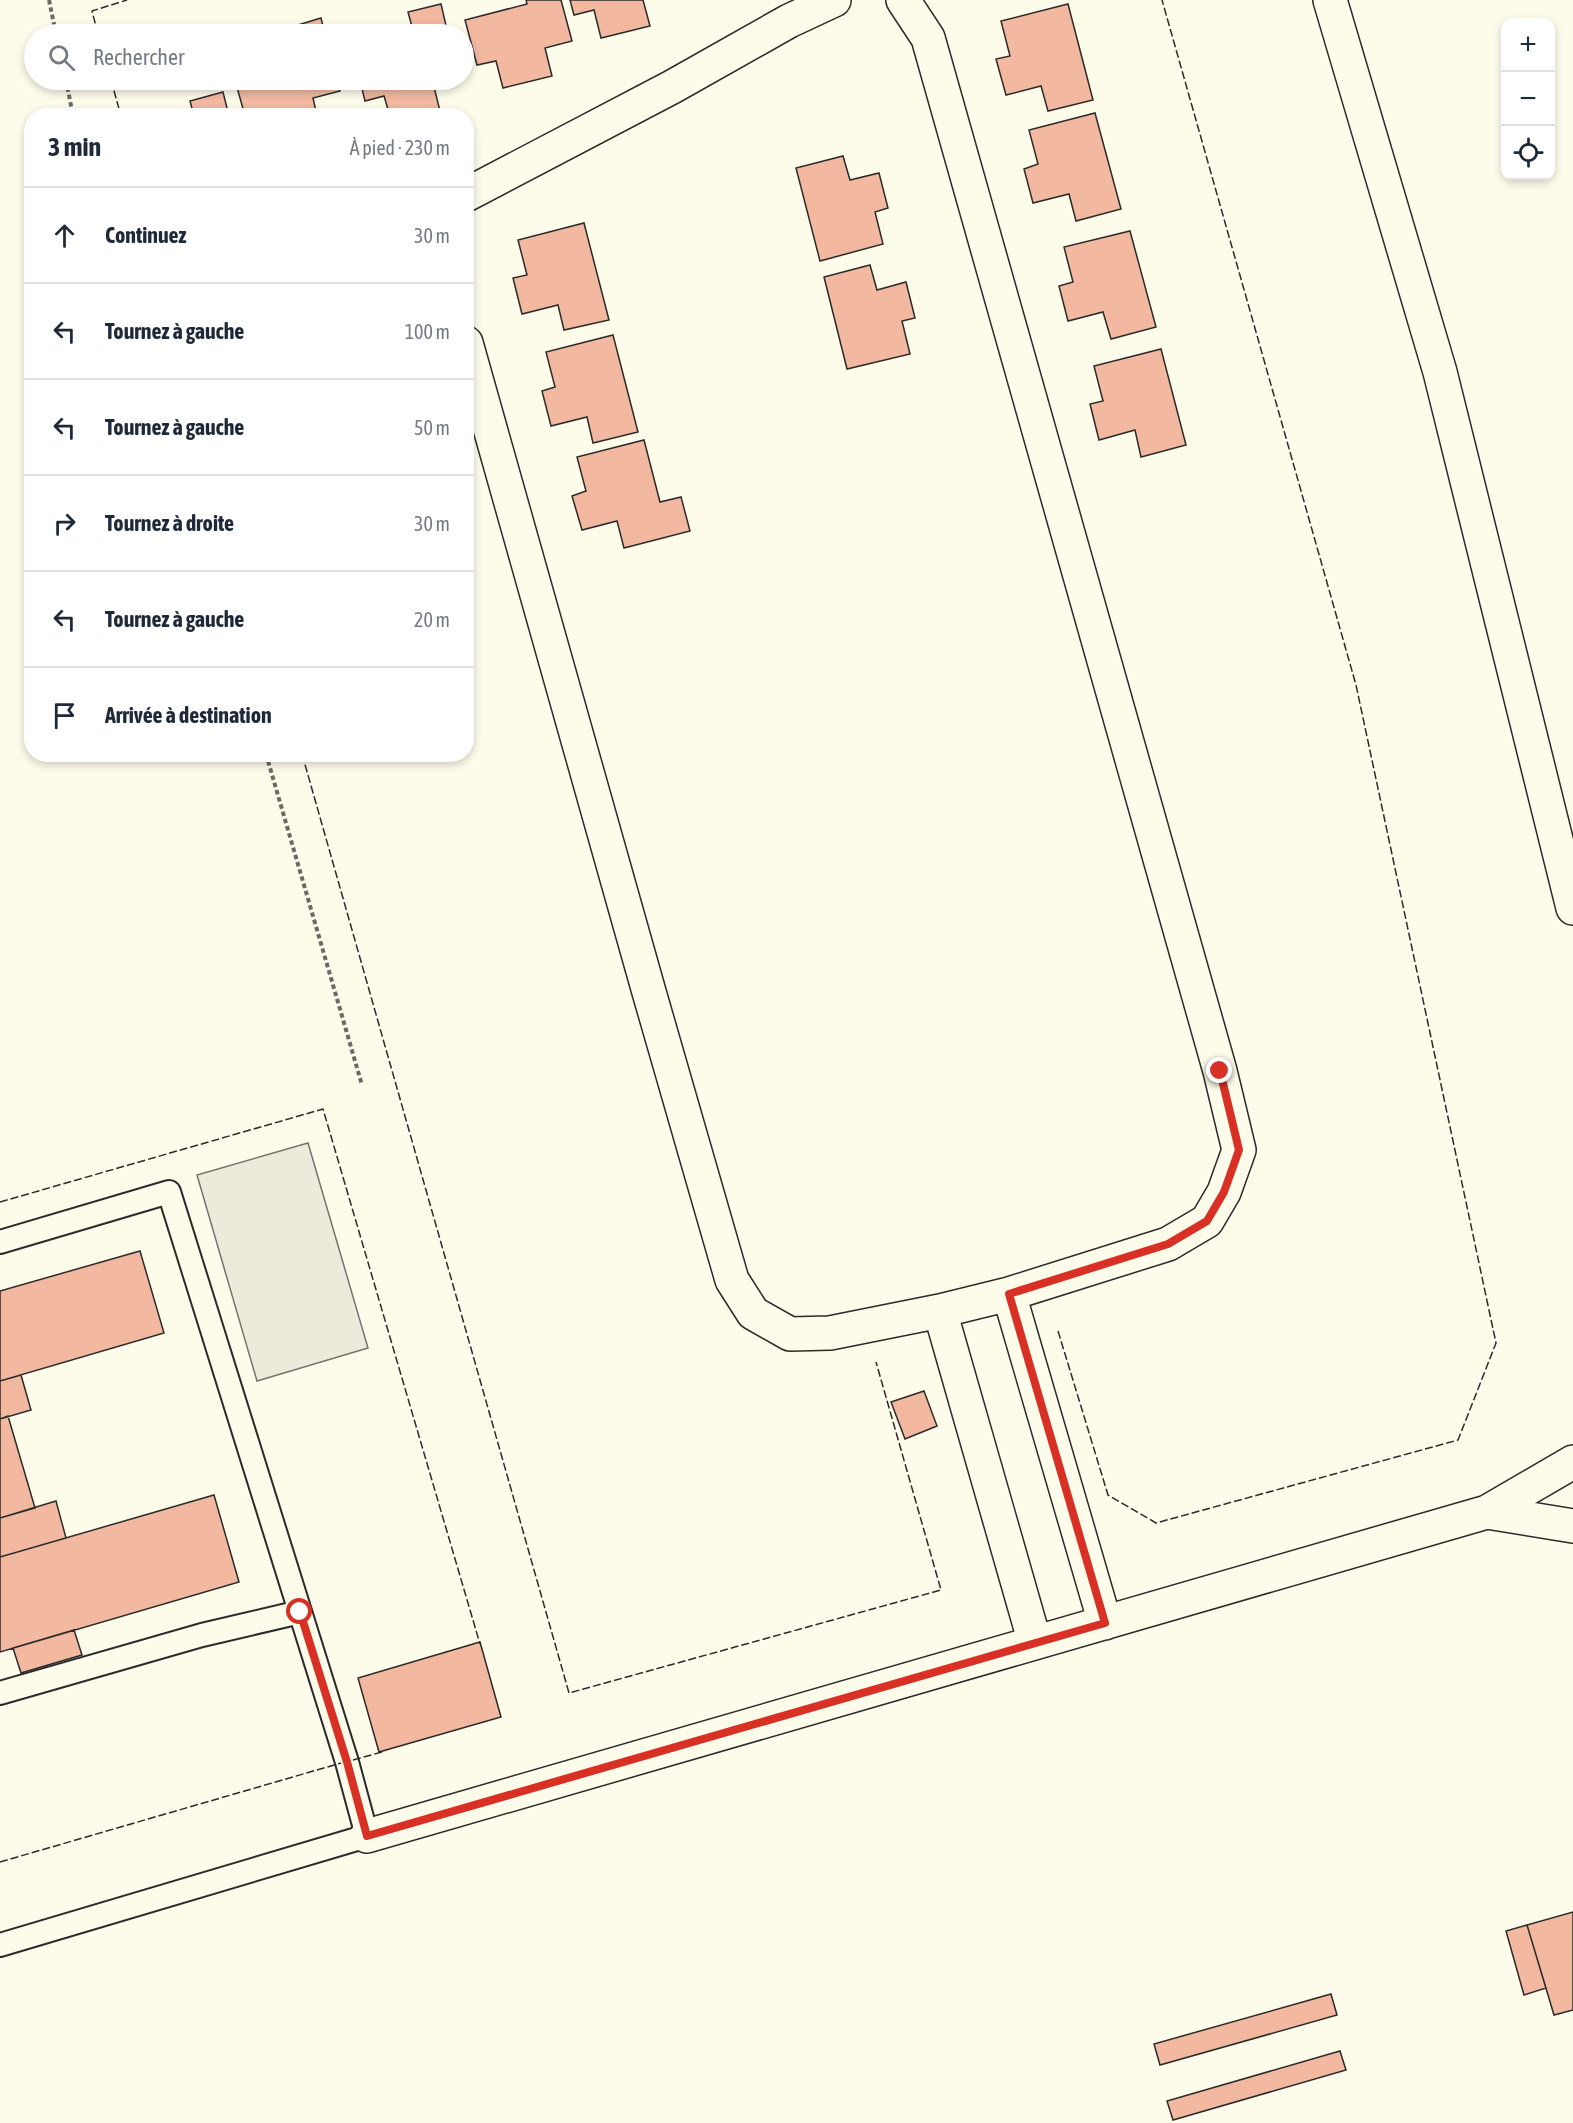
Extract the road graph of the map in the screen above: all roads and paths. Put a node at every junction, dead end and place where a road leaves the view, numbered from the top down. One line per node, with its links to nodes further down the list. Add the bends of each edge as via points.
1 (49, 0): 5 (path)
2 (834, 0): 8 (street)
3 (903, 0): 14 (street, via 928,38 1217,1060 1239,1150 1224,1192 1207,1221 1168,1244)
4 (1330, 0): 11 (street, via 1440,372)
5 (54, 24)
6 (68, 90): 7 (path)
7 (71, 108)
8 (474, 191)
9 (474, 371): 15 (street, via 732,1280 753,1313 790,1334 830,1333)
10 (268, 762): 12 (path)
11 (1573, 908)
12 (362, 1084)
13 (0, 1242): 19 (lane, via 169,1192)
14 (1009, 1294): 15 (street); 20 (street)
15 (940, 1311): 21 (street)
16 (1573, 1461): 17 (street)
17 (1487, 1512): 18 (street); 20 (street)
18 (1573, 1526)
19 (300, 1612): 22 (lane, via 202,1635); 23 (lane)
20 (1105, 1623): 21 (street)
21 (1035, 1643): 23 (street)
22 (0, 1694)
23 (367, 1836): 24 (lane)
24 (0, 1945)

